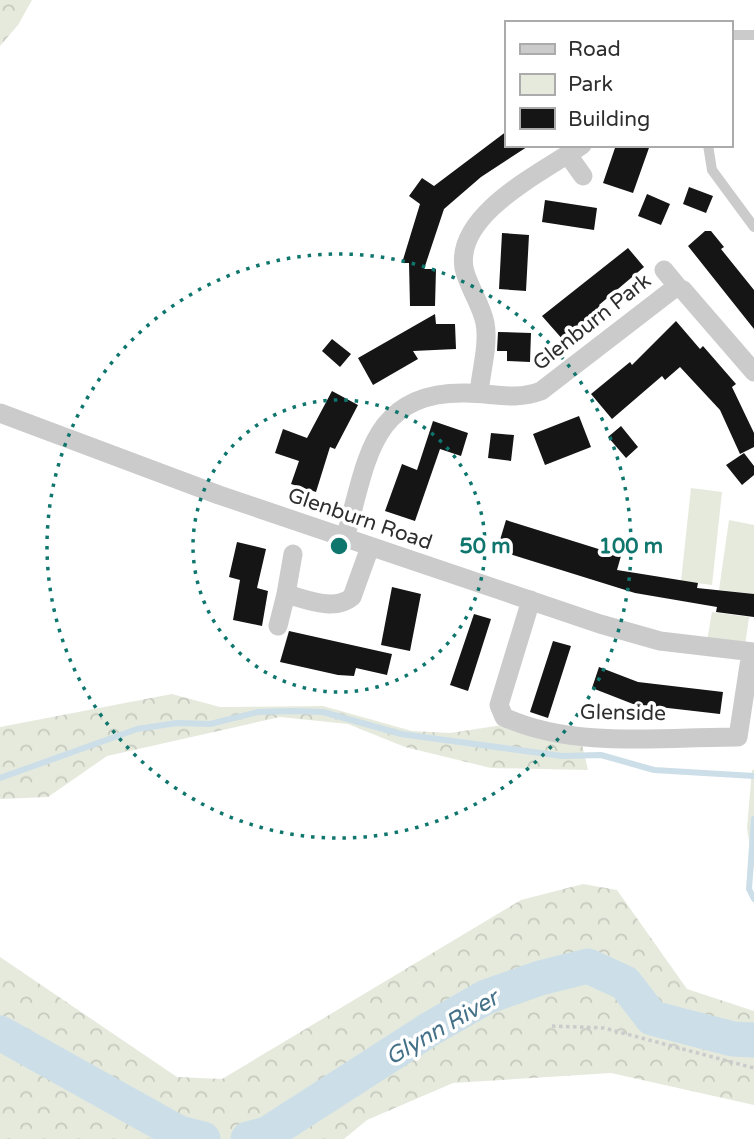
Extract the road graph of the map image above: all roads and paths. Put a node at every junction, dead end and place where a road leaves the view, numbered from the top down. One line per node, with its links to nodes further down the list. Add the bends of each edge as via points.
1 (733, 35): 2 (lane)
2 (754, 35)
3 (708, 147): 6 (lane, via 712,170)
4 (575, 150): 5 (street); 10 (street, via 483,215 466,243 464,267 487,333)
5 (583, 176)
6 (754, 227)
7 (664, 270): 8 (street)
8 (678, 287): 9 (street, Glenburn Park); 10 (street, Glenburn Park, via 541,391 526,397)
9 (754, 372)
10 (479, 393): 12 (street, Glenburn Park, via 419,397 393,415 371,449)
11 (0, 413): 12 (street, Glenburn Road)
12 (345, 538): 13 (street, Glenburn Road)
13 (370, 547): 15 (street, via 357,590 345,603); 16 (street, Glenburn Road)
14 (293, 554): 15 (street)
15 (286, 594): 17 (street)
16 (531, 600): 18 (street, Glenburn Road, via 660,640); 18 (street, Glenside, via 499,705 504,717 520,724 579,737 738,737)
17 (278, 626)
18 (752, 652)
19 (552, 1026): 20 (path, via 604,1028)
20 (754, 1068)

